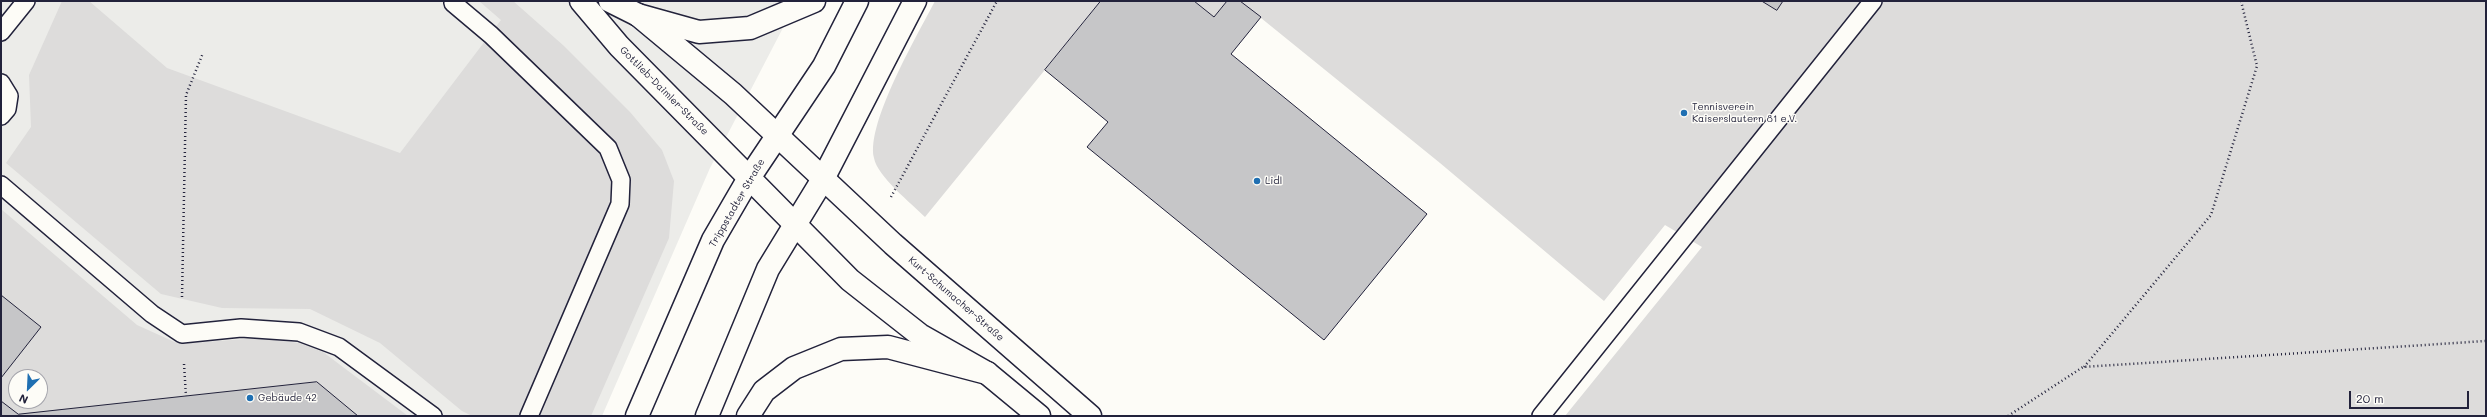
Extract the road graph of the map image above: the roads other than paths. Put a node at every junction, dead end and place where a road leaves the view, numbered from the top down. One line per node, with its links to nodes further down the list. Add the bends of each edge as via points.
1 (26, 1): 10 (lane)
2 (581, 1): 14 (main road, Gottlieb-Daimler-Straße, via 619,46)
3 (610, 1): 9 (main road)
4 (814, 1): 9 (main road, via 750,28 699,32)
5 (857, 1): 13 (main road, Trippstadter Straße, via 824,66)
6 (915, 1): 15 (main road)
7 (1873, 1): 26 (lane)
8 (453, 3): 20 (lane, via 491,35 608,148 621,180 620,204)
9 (638, 15): 13 (main road, via 733,94)
10 (1, 32)
11 (1, 83): 12 (lane, via 9,96 7,109)
12 (1, 116)
13 (777, 137): 14 (main road, Trippstadter Straße); 15 (main road, Kurt-Schumacher-Straße)
14 (749, 178): 17 (main road, Gottlieb-Daimler-Straße); 21 (main road, Trippstadter Straße, via 714,240)
15 (823, 179): 17 (main road); 25 (main road, Kurt-Schumacher-Straße)
16 (1, 186): 19 (lane, via 152,314 182,334 241,328 298,332 339,347)
17 (796, 225): 18 (main road, via 850,280 915,331); 22 (main road, via 768,269)
18 (987, 373): 23 (main road, via 888,347 841,349 794,368 764,391); 24 (main road)
19 (433, 416)
20 (529, 416)
21 (637, 416)
22 (707, 416)
23 (748, 416)
24 (1039, 416)
25 (1090, 416)
26 (1541, 416)

